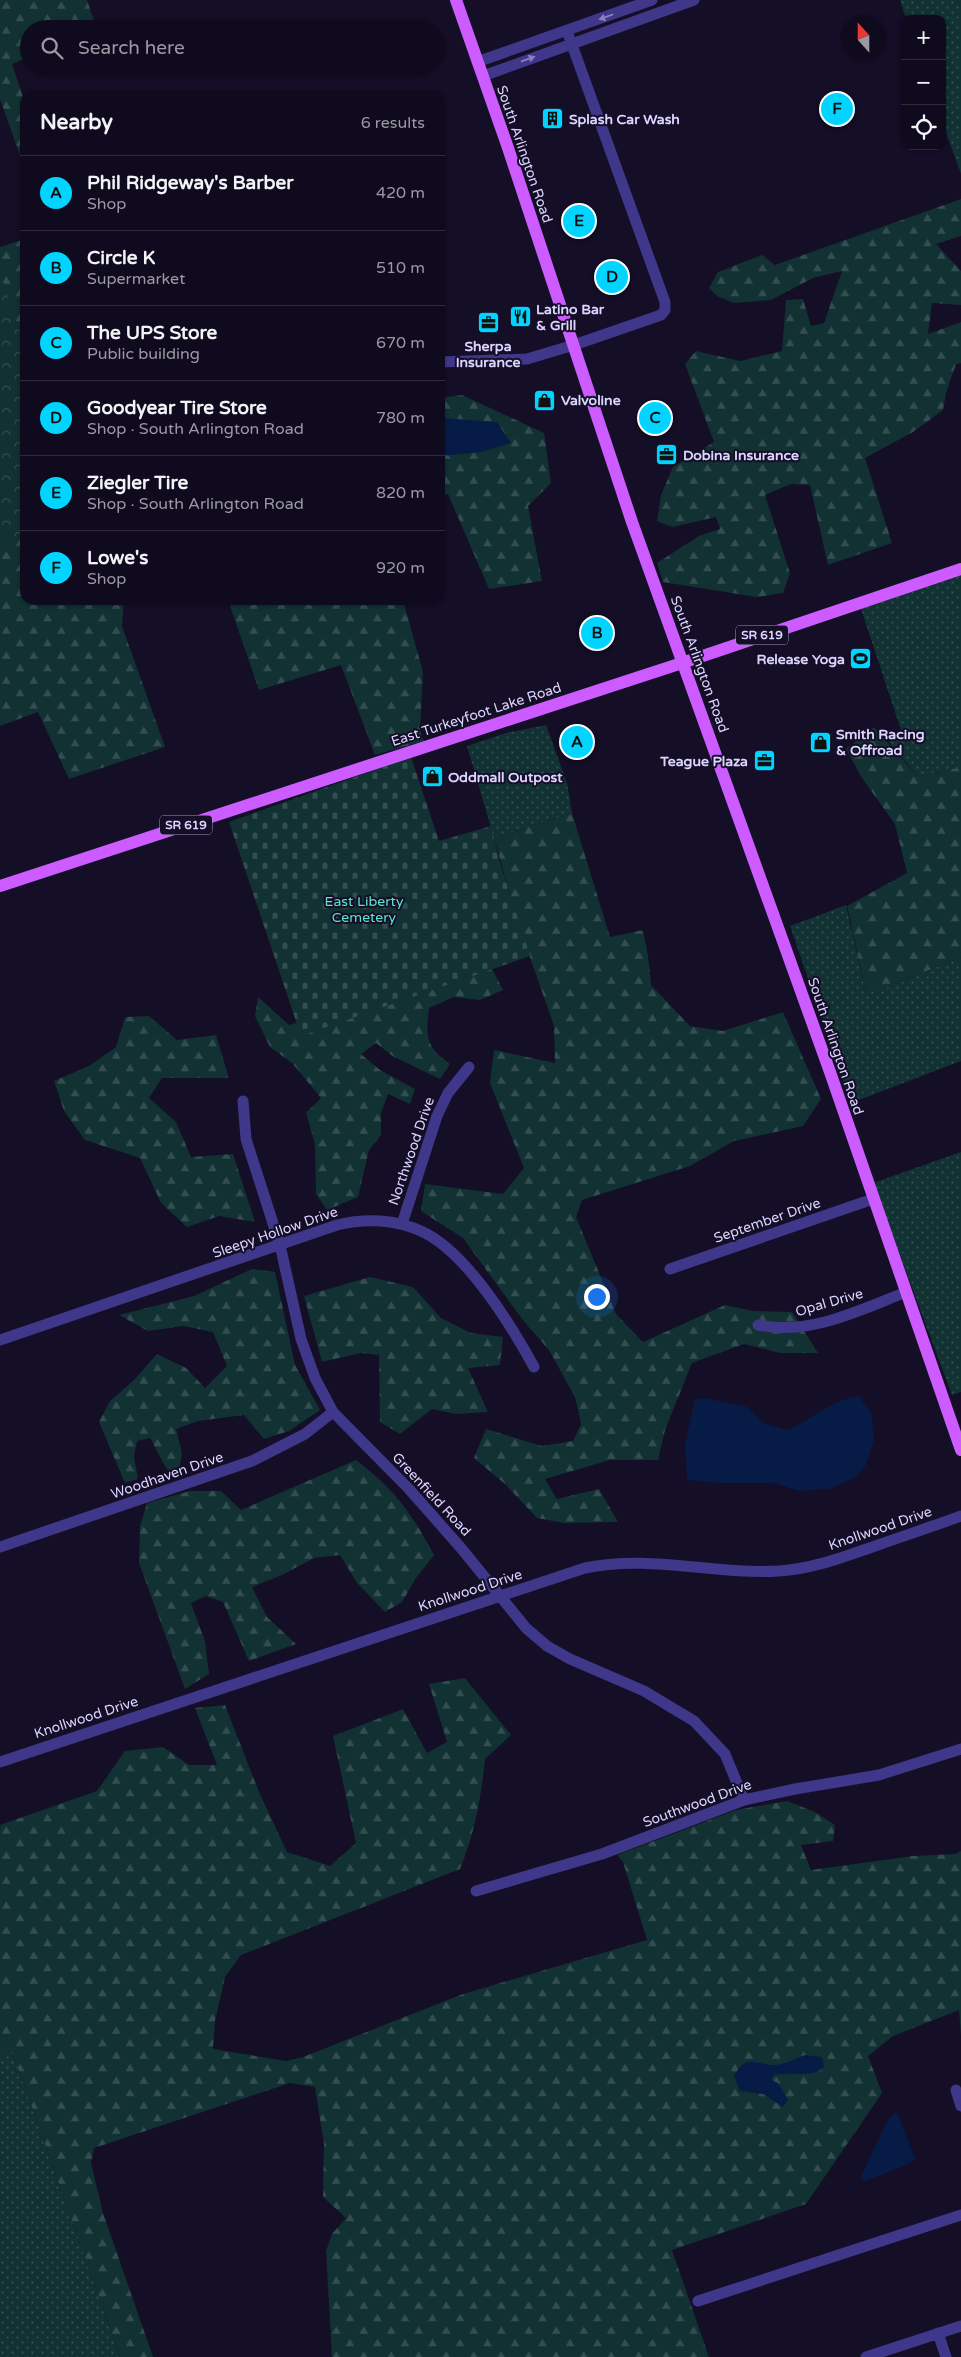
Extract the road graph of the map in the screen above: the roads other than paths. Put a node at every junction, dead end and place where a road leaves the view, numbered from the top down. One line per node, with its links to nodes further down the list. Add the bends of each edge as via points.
1 (456, 0): 6 (main road, South Arlington Road)
2 (652, 0): 4 (street, one-way to 4)
3 (694, 0): 5 (street)
4 (567, 31): 5 (street); 6 (street)
5 (572, 44): 7 (street, one-way to 5); 8 (street, via 665,306 661,315)
6 (478, 62): 7 (main road, South Arlington Road)
7 (483, 76): 8 (main road, South Arlington Road)
8 (574, 345): 9 (street, via 526,358); 11 (main road, South Arlington Road)
9 (445, 362)
10 (961, 569): 11 (main road, East Turkeyfoot Lake Road / SR 619)
11 (682, 663): 12 (main road, East Turkeyfoot Lake Road / SR 619); 15 (main road, South Arlington Road)
12 (0, 886)
13 (469, 1066): 16 (street, Northwood Drive, via 448,1093 437,1116)
14 (244, 1102): 17 (street, Greenfield Road, via 246,1139)
15 (873, 1198): 18 (street, September Drive); 19 (main road, South Arlington Road)
16 (402, 1224): 17 (street, Sleepy Hollow Drive, via 373,1221 342,1224); 22 (street, Sleepy Hollow Drive, via 434,1238 472,1275 508,1321)
17 (280, 1245): 21 (street, Sleepy Hollow Drive); 23 (street, Greenfield Road, via 308,1362)
18 (670, 1270)
19 (906, 1292): 20 (street, Opal Drive, via 809,1326 781,1328); 24 (main road, South Arlington Road)
20 (758, 1325)
21 (0, 1340)
22 (534, 1367)
23 (334, 1412): 26 (street, Woodhaven Drive, via 305,1434 252,1462); 27 (street, Greenfield Road, via 409,1489)
24 (961, 1450)
25 (961, 1516): 27 (street, Knollwood Drive, via 808,1567 759,1571 621,1562 585,1568)
26 (0, 1547)
27 (500, 1595): 29 (street, Knollwood Drive); 30 (street, Greenfield Road, via 515,1616 547,1646 644,1691 694,1721 725,1754)
28 (961, 1749): 30 (street, Southwood Drive, via 879,1775)
29 (0, 1762)
30 (744, 1800): 31 (street, Southwood Drive, via 523,1883)
31 (476, 1891)
32 (956, 2090): 33 (street)
33 (961, 2106)
34 (961, 2215): 35 (street)
35 (698, 2301)
36 (961, 2326): 37 (street)
37 (938, 2334): 38 (street); 39 (street)
38 (866, 2357)
39 (946, 2357)

